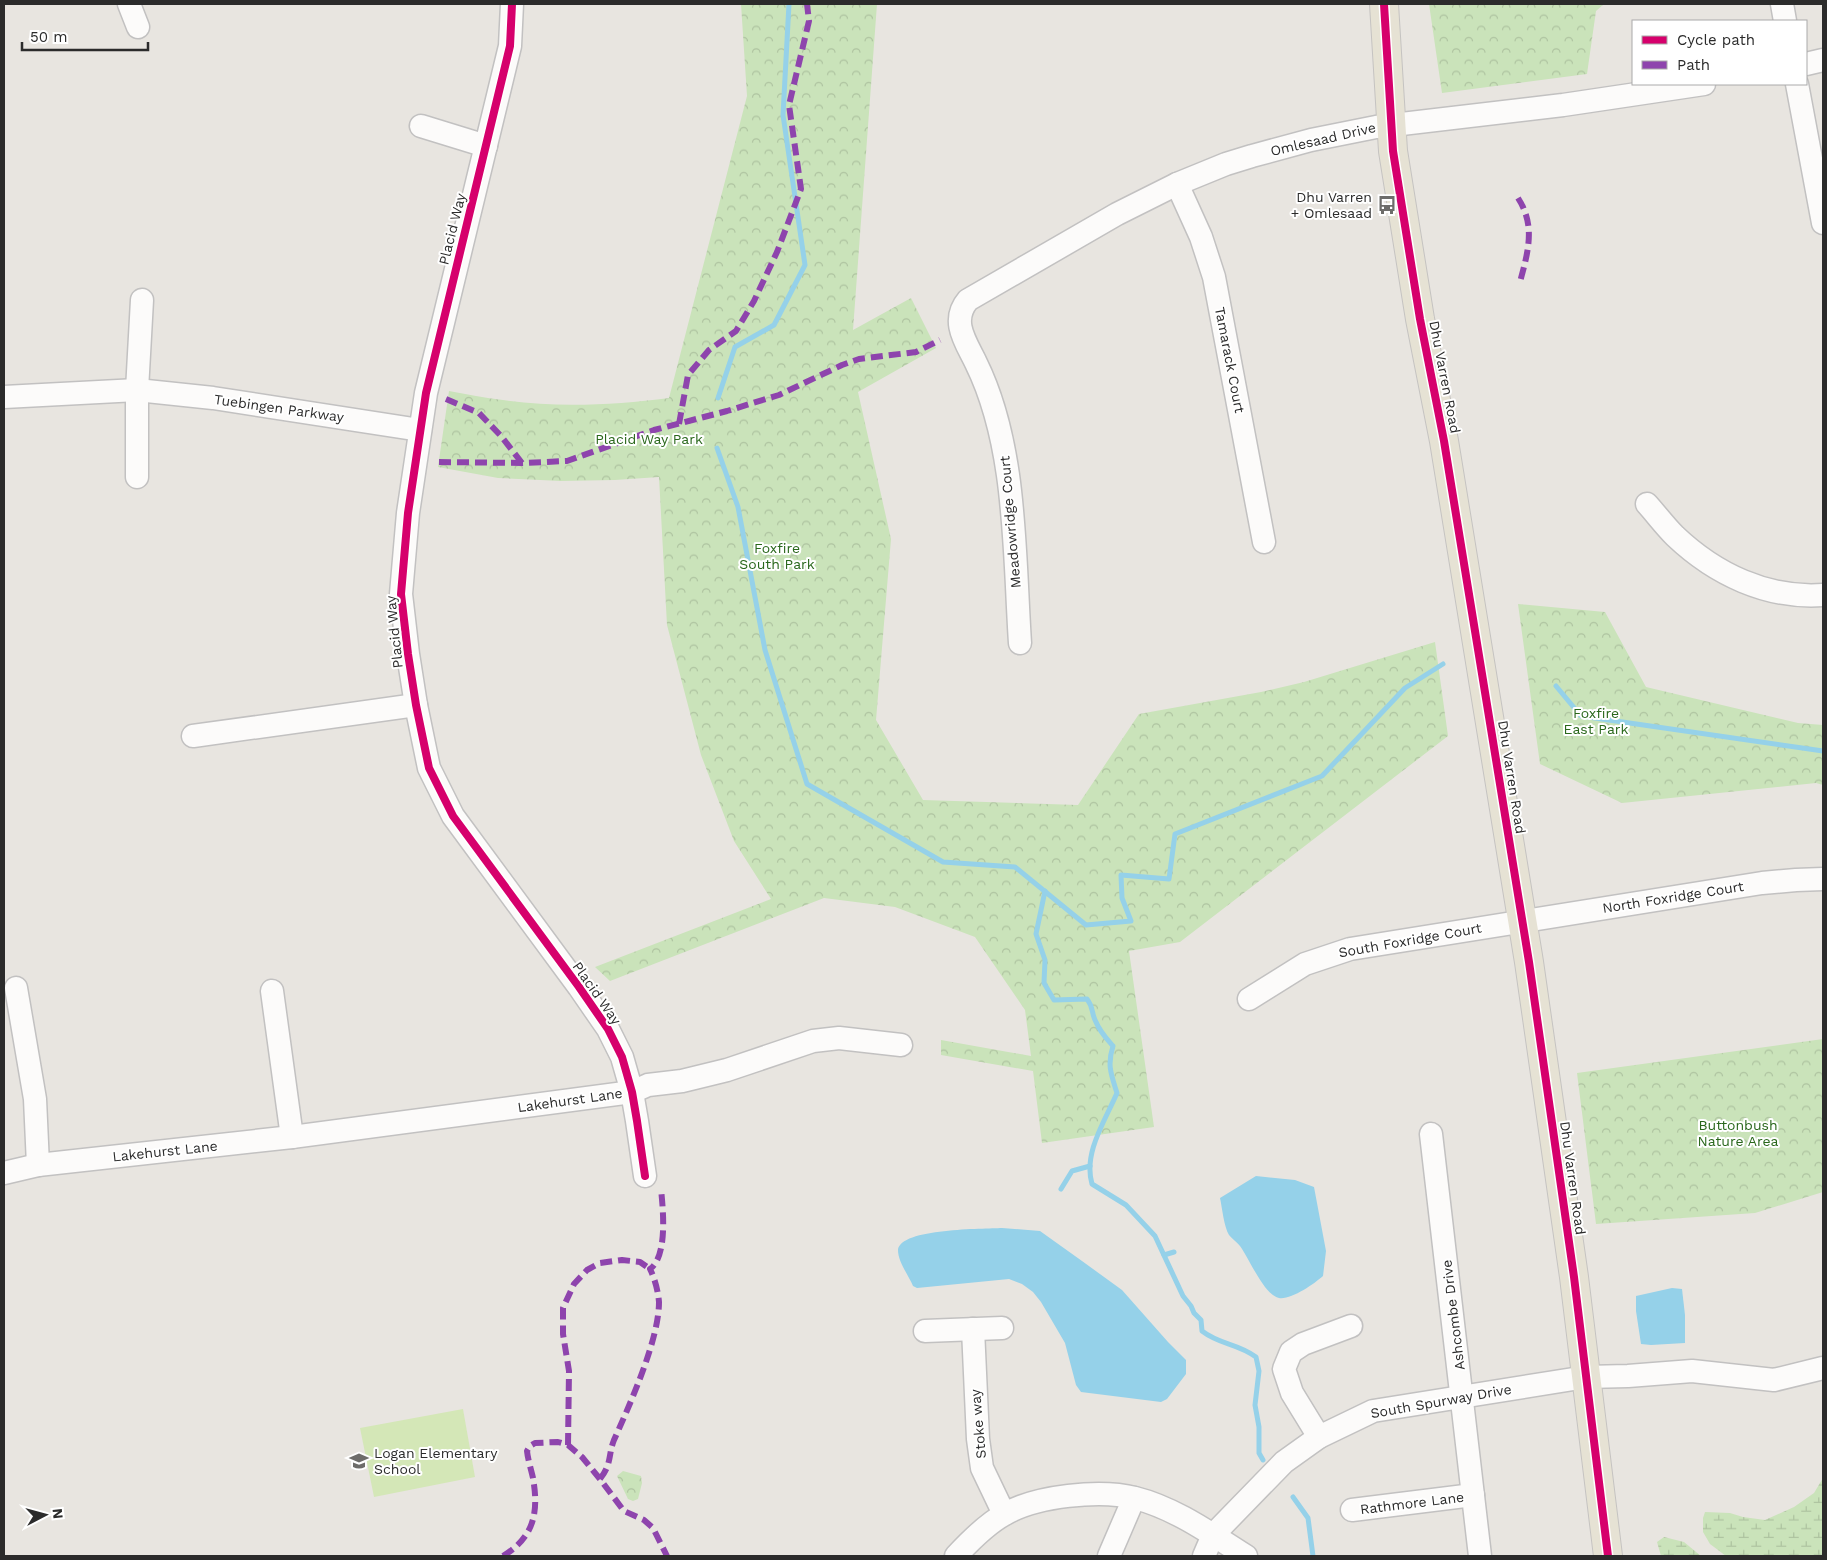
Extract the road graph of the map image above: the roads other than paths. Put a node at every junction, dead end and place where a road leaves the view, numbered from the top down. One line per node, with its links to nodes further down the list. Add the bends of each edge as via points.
1 (130, 4): 6 (street)
2 (512, 4): 13 (street, Placid Way, via 510,46)
3 (1384, 4): 11 (main road, Dhu Varren Road)
4 (1782, 4): 5 (street)
5 (1785, 20)
6 (138, 27)
7 (1823, 60): 8 (street)
8 (1807, 64)
9 (1697, 85): 11 (street, Omlesaad Drive)
10 (1797, 85): 15 (street)
11 (1391, 125): 14 (street, Omlesaad Drive, via 1311,140 1252,156); 29 (main road, Dhu Varren Road, via 1417,303 1444,441)
12 (421, 126): 13 (street)
13 (486, 146): 20 (street, Placid Way, via 428,378)
14 (1177, 184): 16 (street, Omlesaad Drive, via 1116,214); 23 (street, Tamarack Court, via 1201,237 1214,277)
15 (1823, 223)
16 (974, 295): 25 (street, Meadowridge Court, via 963,306 959,324 992,405 1007,466)
17 (142, 300): 18 (street)
18 (137, 390): 19 (street, Tuebingen Parkway); 20 (street, Tuebingen Parkway, via 213,398); 21 (street)
19 (4, 397)
20 (420, 430): 26 (street, Placid Way, via 401,594)
21 (137, 477)
22 (1647, 504): 24 (street, via 1675,536 1714,566 1747,584 1788,594)
23 (1264, 542)
24 (1823, 595)
25 (1020, 643)
26 (416, 706): 27 (street); 34 (street, Placid Way, via 429,768 453,816 608,1029 622,1057)
27 (193, 736)
28 (1823, 879): 29 (street, North Foxridge Court, via 1762,883)
29 (1523, 921): 32 (street, South Foxridge Court, via 1334,953 1305,964); 45 (main road, Dhu Varren Road)
30 (16, 988): 37 (street, via 35,1099)
31 (272, 992): 36 (street)
32 (1248, 998)
33 (901, 1046): 34 (street, Lakehurst Lane, via 839,1038 813,1041 727,1070 648,1085)
34 (632, 1092): 36 (street, Lakehurst Lane); 39 (street, Placid Way)
35 (1431, 1134): 46 (street, Ashcombe Drive)
36 (292, 1137): 37 (street, Lakehurst Lane)
37 (38, 1165): 38 (street, Lakehurst Lane)
38 (4, 1173)
39 (645, 1176)
40 (1351, 1326): 47 (street, via 1303,1344 1291,1352 1284,1369 1292,1393)
41 (1002, 1328): 42 (street)
42 (972, 1329): 43 (street); 51 (street, Stoke way, via 982,1468)
43 (925, 1331)
44 (1823, 1368): 45 (street, South Spurway Drive, via 1774,1380 1692,1371)
45 (1586, 1377): 46 (street, South Spurway Drive); 58 (main road, Dhu Varren Road)
46 (1462, 1396): 47 (street, South Spurway Drive, via 1373,1411); 48 (street, Ashcombe Drive)
47 (1319, 1437): 52 (street, South Spurway Drive, via 1284,1462)
48 (1473, 1495): 50 (street, Rathmore Lane); 57 (street, Ashcombe Drive)
49 (1134, 1498): 51 (street, via 1093,1494 1033,1501); 52 (street, via 1172,1512); 54 (street)
50 (1352, 1510)
51 (1004, 1514): 53 (street)
52 (1213, 1535): 55 (street, South Spurway Drive); 56 (street)
53 (956, 1556)
54 (1109, 1556)
55 (1204, 1556)
56 (1246, 1556)
57 (1480, 1556)
58 (1608, 1556)

